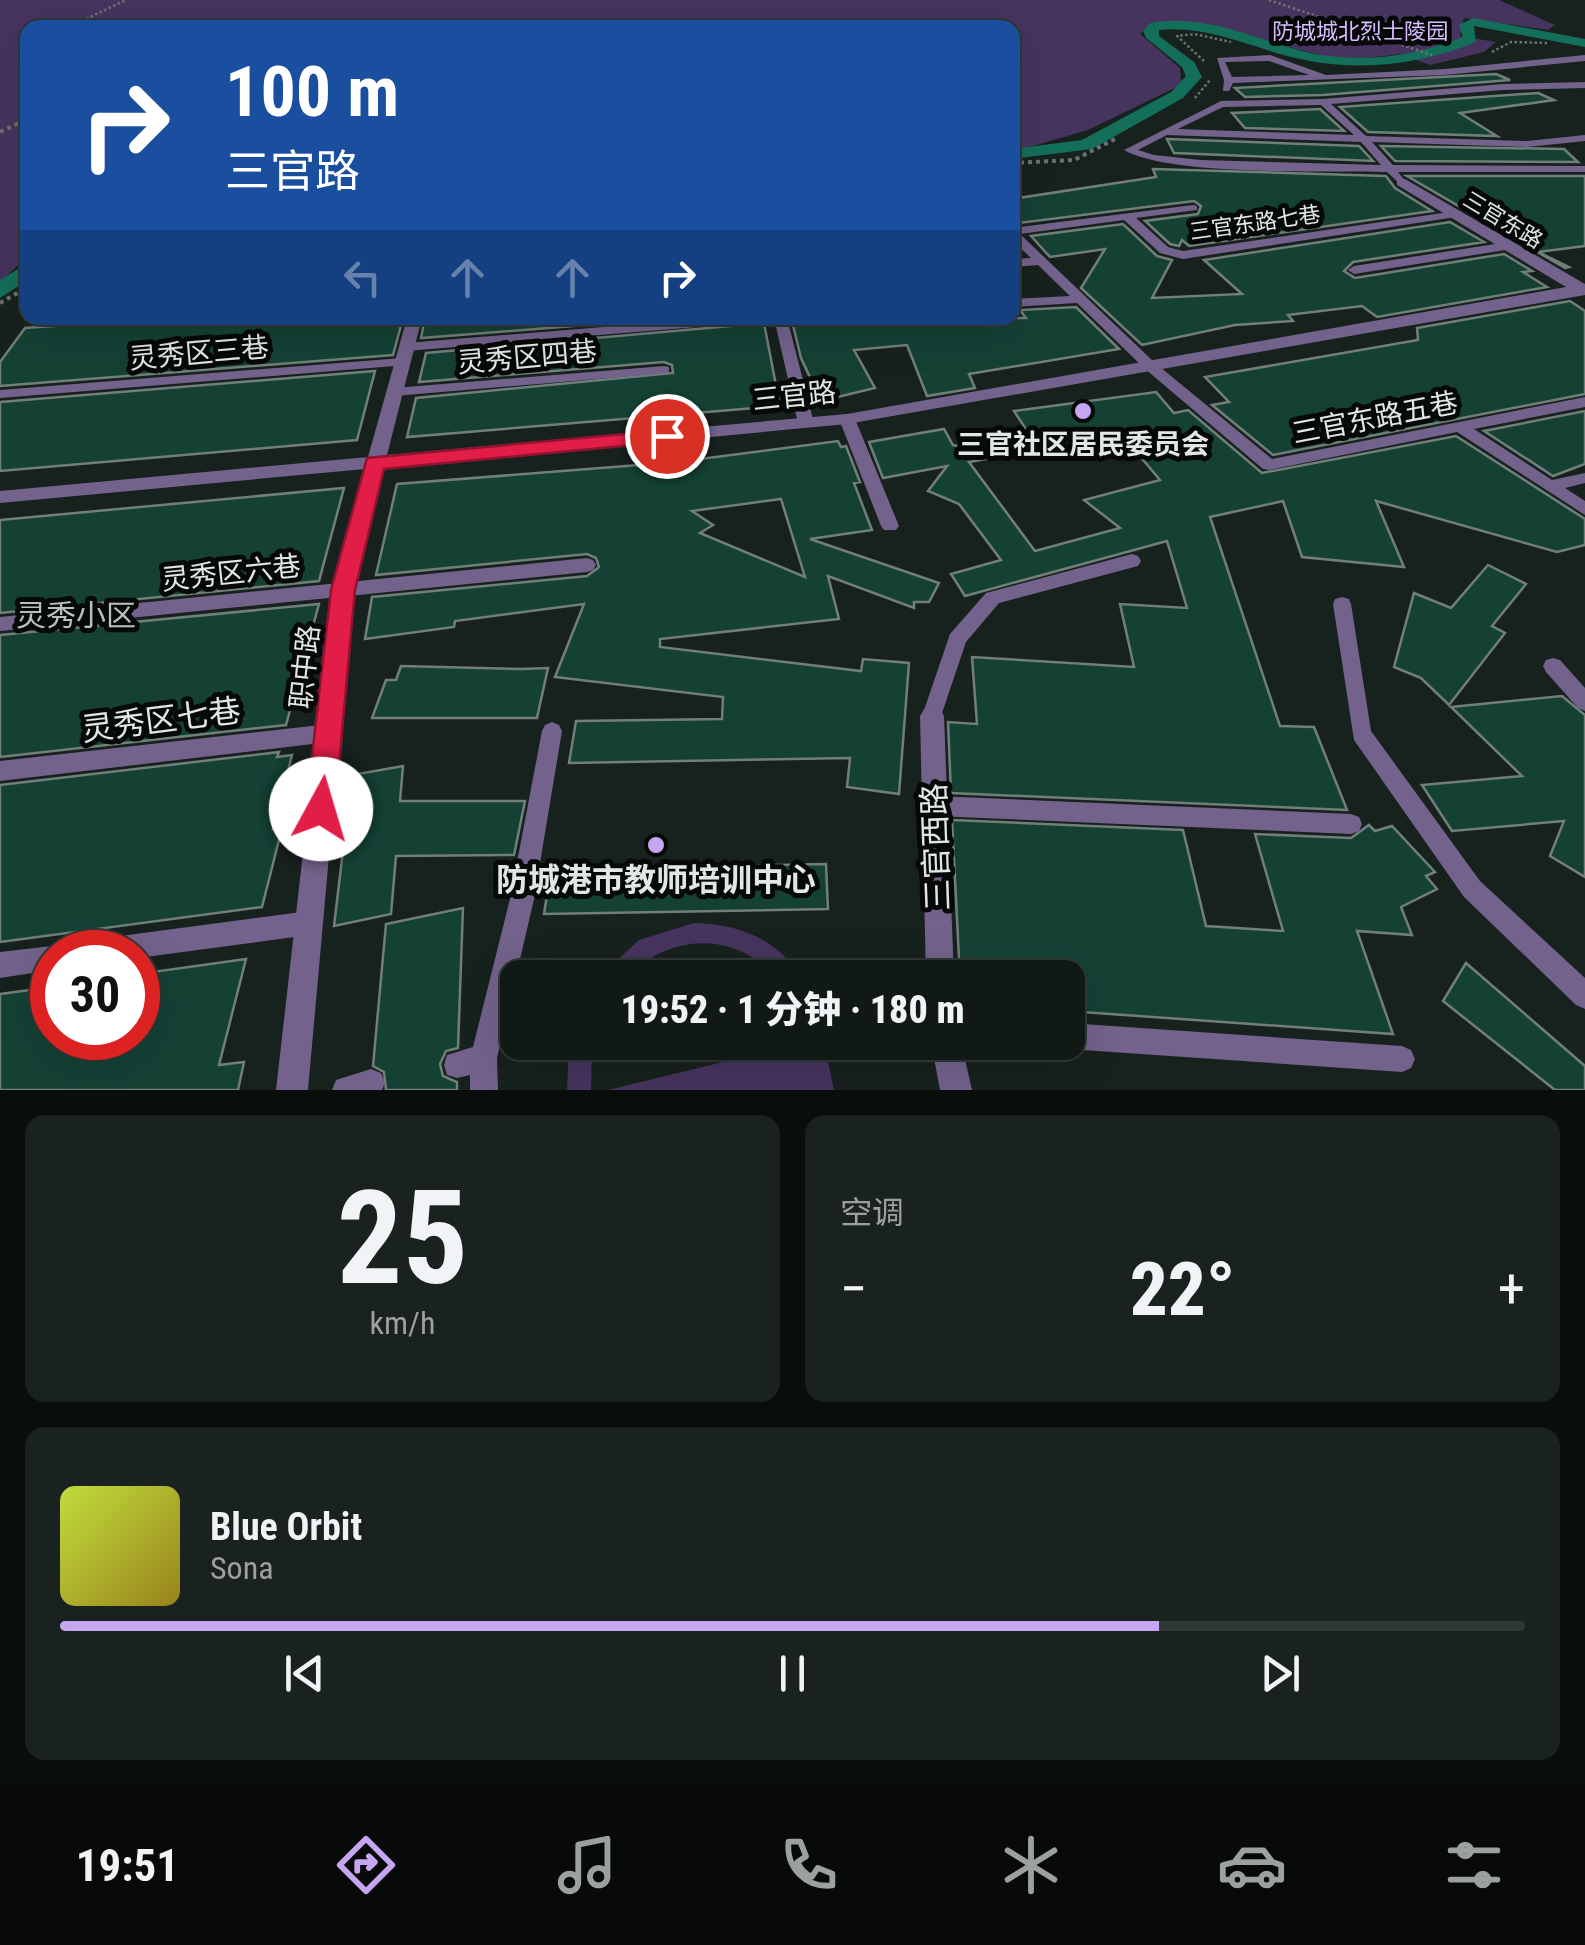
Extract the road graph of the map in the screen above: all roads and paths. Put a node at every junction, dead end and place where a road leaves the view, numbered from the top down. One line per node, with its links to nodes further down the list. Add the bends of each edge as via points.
1 (126, 0): 3 (path)
2 (1269, 0): 4 (path)
3 (89, 20)
4 (1420, 51)
5 (1585, 58): 6 (lane)
6 (1325, 78): 7 (lane); 7 (lane, via 1270,58 1220,60); 9 (lane)
7 (1229, 80): 11 (lane)
8 (1582, 86): 9 (lane)
9 (1356, 100): 10 (lane)
10 (1322, 102): 11 (lane); 14 (lane)
11 (1221, 104): 12 (lane)
12 (1162, 132): 14 (lane); 17 (lane, via 1129,150 1156,162)
13 (1585, 138): 15 (lane)
14 (1366, 141): 15 (lane); 17 (lane)
15 (1556, 141): 16 (lane)
16 (1585, 155)
17 (1387, 165): 18 (lane); 19 (lane)
18 (1585, 168)
19 (1401, 182): 21 (street, 三官东路)
20 (1192, 208): 22 (lane)
21 (1456, 214): 22 (lane, 三官东路七巷, via 1184,254 1164,250); 25 (street, 三官东路)
22 (1127, 216): 23 (lane)
23 (1020, 231)
24 (1020, 240): 26 (lane)
25 (1508, 246): 28 (lane); 29 (street, 三官东路)
26 (1042, 261): 27 (lane); 30 (lane)
27 (1020, 262)
28 (1354, 270)
29 (1583, 289): 36 (street, 三官路)
30 (1082, 299): 31 (lane); 36 (lane)
31 (1020, 303)
32 (412, 325): 35 (street, 职中路)
33 (679, 325): 35 (lane, 灵秀区三巷)
34 (782, 325): 42 (lane)
35 (404, 354): 38 (street, 职中路); 39 (lane, 灵秀区三巷)
36 (1149, 365): 41 (street, 三官路); 43 (lane, 三官东路五巷, via 1269,465)
37 (664, 370): 38 (lane, 灵秀区四巷)
38 (394, 392): 44 (street, 职中路)
39 (0, 394)
40 (1585, 402): 43 (lane, 三官东路五巷)
41 (848, 419): 42 (street, 三官路); 49 (lane)
42 (806, 423): 44 (street, 三官路)
43 (1460, 427): 46 (lane)
44 (375, 463): 47 (street, 三官路); 52 (street, 职中路)
45 (1585, 478): 46 (lane)
46 (1549, 486): 48 (lane)
47 (0, 497)
48 (1585, 510)
49 (890, 526)
50 (1132, 561): 57 (lane, via 994,598 958,639)
51 (587, 565): 52 (lane, 灵秀区六巷)
52 (343, 590): 54 (lane, 灵秀区六巷); 59 (street, 职中路)
53 (1342, 604): 68 (lane, via 1361,734 1472,888)
54 (0, 624)
55 (1553, 666): 56 (lane)
56 (1585, 702)
57 (932, 716): 61 (street, 三官西路)
58 (552, 731): 73 (lane, via 522,899 471,1062)
59 (328, 733): 60 (lane, 灵秀区七巷); 63 (street, 职中路)
60 (0, 771)
61 (935, 806): 62 (lane); 65 (street, 三官西路)
62 (1351, 824)
63 (309, 923): 64 (lane); 72 (street, 职中路)
64 (160, 943)
65 (939, 960)
66 (30, 961): 67 (lane)
67 (0, 965)
68 (1585, 996)
69 (1085, 1037): 71 (lane)
70 (950, 1060): 74 (street)
71 (1402, 1060)
72 (292, 1090)
73 (484, 1090)
74 (956, 1090)

